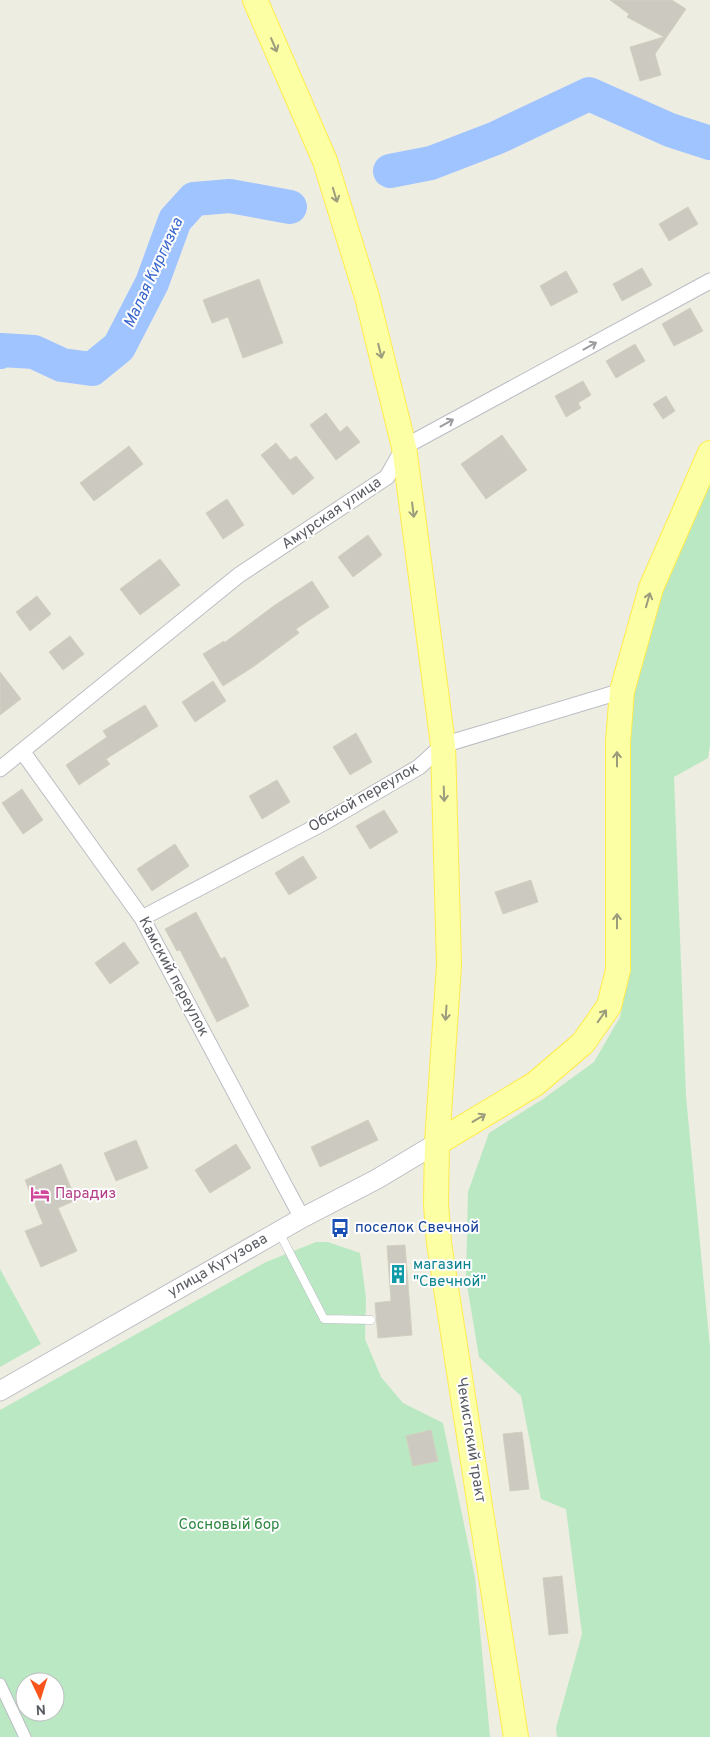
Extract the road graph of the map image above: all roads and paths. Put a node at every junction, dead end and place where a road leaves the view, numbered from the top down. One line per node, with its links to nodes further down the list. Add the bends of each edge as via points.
1 (255, 0): 3 (main road, Чекистский тракт, one-way to 3, via 325,161 367,297)
2 (710, 281): 3 (street, one-way to 2)
3 (404, 447): 6 (main road, Чекистский тракт, one-way to 6); 7 (street, Амурская улица, via 387,477 239,575)
4 (710, 453): 5 (main road, one-way to 4, via 651,588)
5 (622, 691): 6 (street, Обской переулок); 10 (main road, one-way to 5, via 535,1084 584,1043 609,1006 618,970 618,742)
6 (443, 746): 9 (street, Обской переулок, via 419,767 325,822); 10 (main road, Чекистский тракт, one-way to 10, via 449,965)
7 (22, 751): 8 (street, Амурская улица); 9 (street, Камский переулок)
8 (0, 769)
9 (142, 918): 11 (street, Камский переулок)
10 (437, 1143): 11 (street, улица Кутузова); 17 (main road, Чекистский тракт, via 439,1243)
11 (302, 1218): 12 (street, улица Кутузова)
12 (278, 1232): 13 (lane, via 324,1319); 14 (street, улица Кутузова)
13 (371, 1320)
14 (0, 1392)
15 (0, 1684): 16 (street)
16 (25, 1737)
17 (516, 1737)

